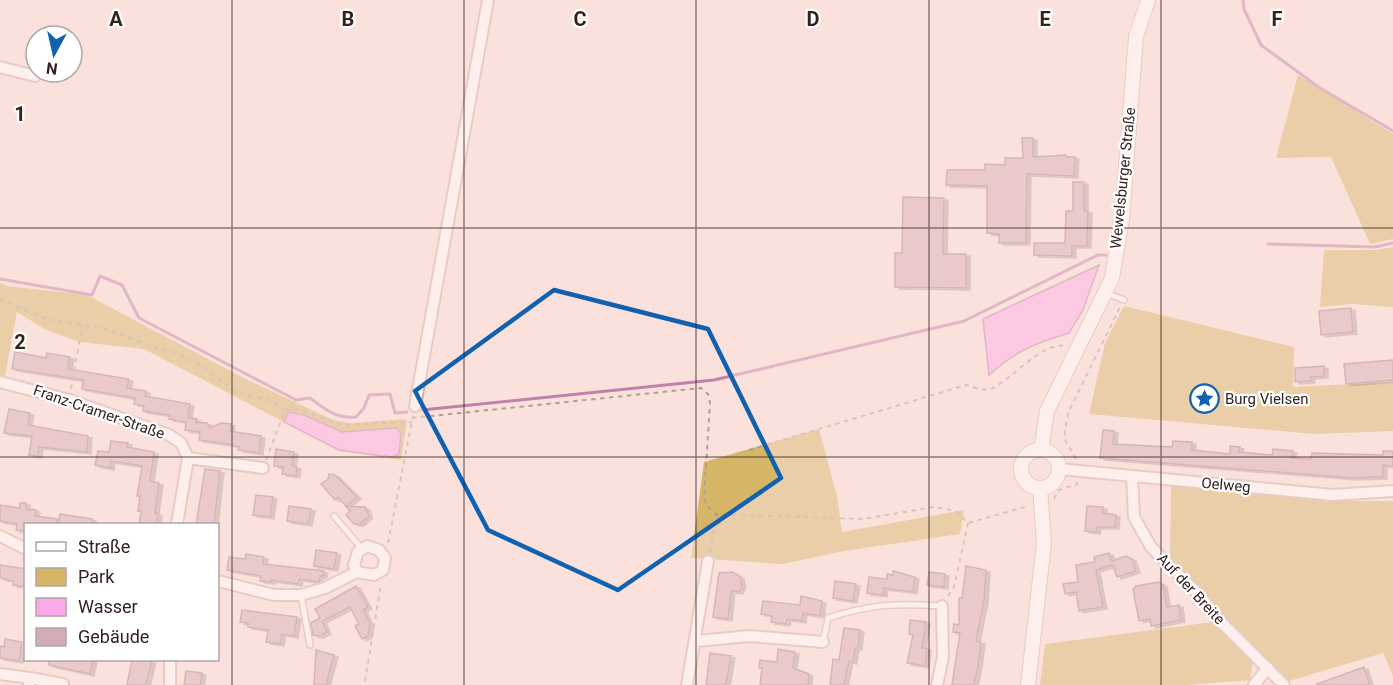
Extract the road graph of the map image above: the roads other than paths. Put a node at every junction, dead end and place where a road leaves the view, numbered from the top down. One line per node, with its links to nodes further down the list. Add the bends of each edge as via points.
1 (488, 0): 8 (street)
2 (1148, 0): 5 (main road, Wewelsburger Straße, via 1136,37 1122,219 1112,278)
3 (0, 67): 4 (street)
4 (24, 73)
5 (1105, 293): 6 (lane); 9 (main road, Wewelsburger Straße, via 1047,411)
6 (1124, 300)
7 (0, 382): 10 (street, Franz-Cramer-Straße, via 70,399 169,435 181,443)
8 (415, 406)
9 (1041, 450): 12 (main road, via 1051,454); 14 (main road, via 1032,452 1021,467 1026,482)
10 (188, 458): 11 (street); 17 (street)
11 (263, 468)
12 (1059, 469): 13 (street, Oelweg); 14 (main road, via 1055,481)
13 (1132, 476): 15 (street, Oelweg, via 1333,495); 30 (street, Auf der Breite, via 1134,517 1151,547)
14 (1040, 488): 37 (main road, via 1044,543)
15 (1393, 492)
16 (334, 516): 20 (lane)
17 (177, 523)
18 (0, 536): 19 (street)
19 (22, 545)
20 (362, 549): 22 (street, via 354,565); 22 (street, via 367,546 379,550 385,558 383,570 374,575)
21 (708, 561): 26 (street)
22 (357, 572): 24 (street, via 326,588)
23 (219, 582): 24 (street, via 274,595)
24 (301, 595): 28 (lane)
25 (942, 606): 27 (lane, via 895,603 854,610 828,618); 36 (street, via 944,657)
26 (697, 641): 27 (street, via 749,636); 35 (street)
27 (823, 642)
28 (310, 645)
29 (170, 661): 34 (street)
30 (1268, 668): 38 (street); 39 (street, Auf der Breite)
31 (0, 674): 32 (street)
32 (29, 682): 33 (street)
33 (63, 684)
34 (170, 685)
35 (687, 685)
36 (937, 685)
37 (1028, 685)
38 (1254, 685)
39 (1284, 685)

